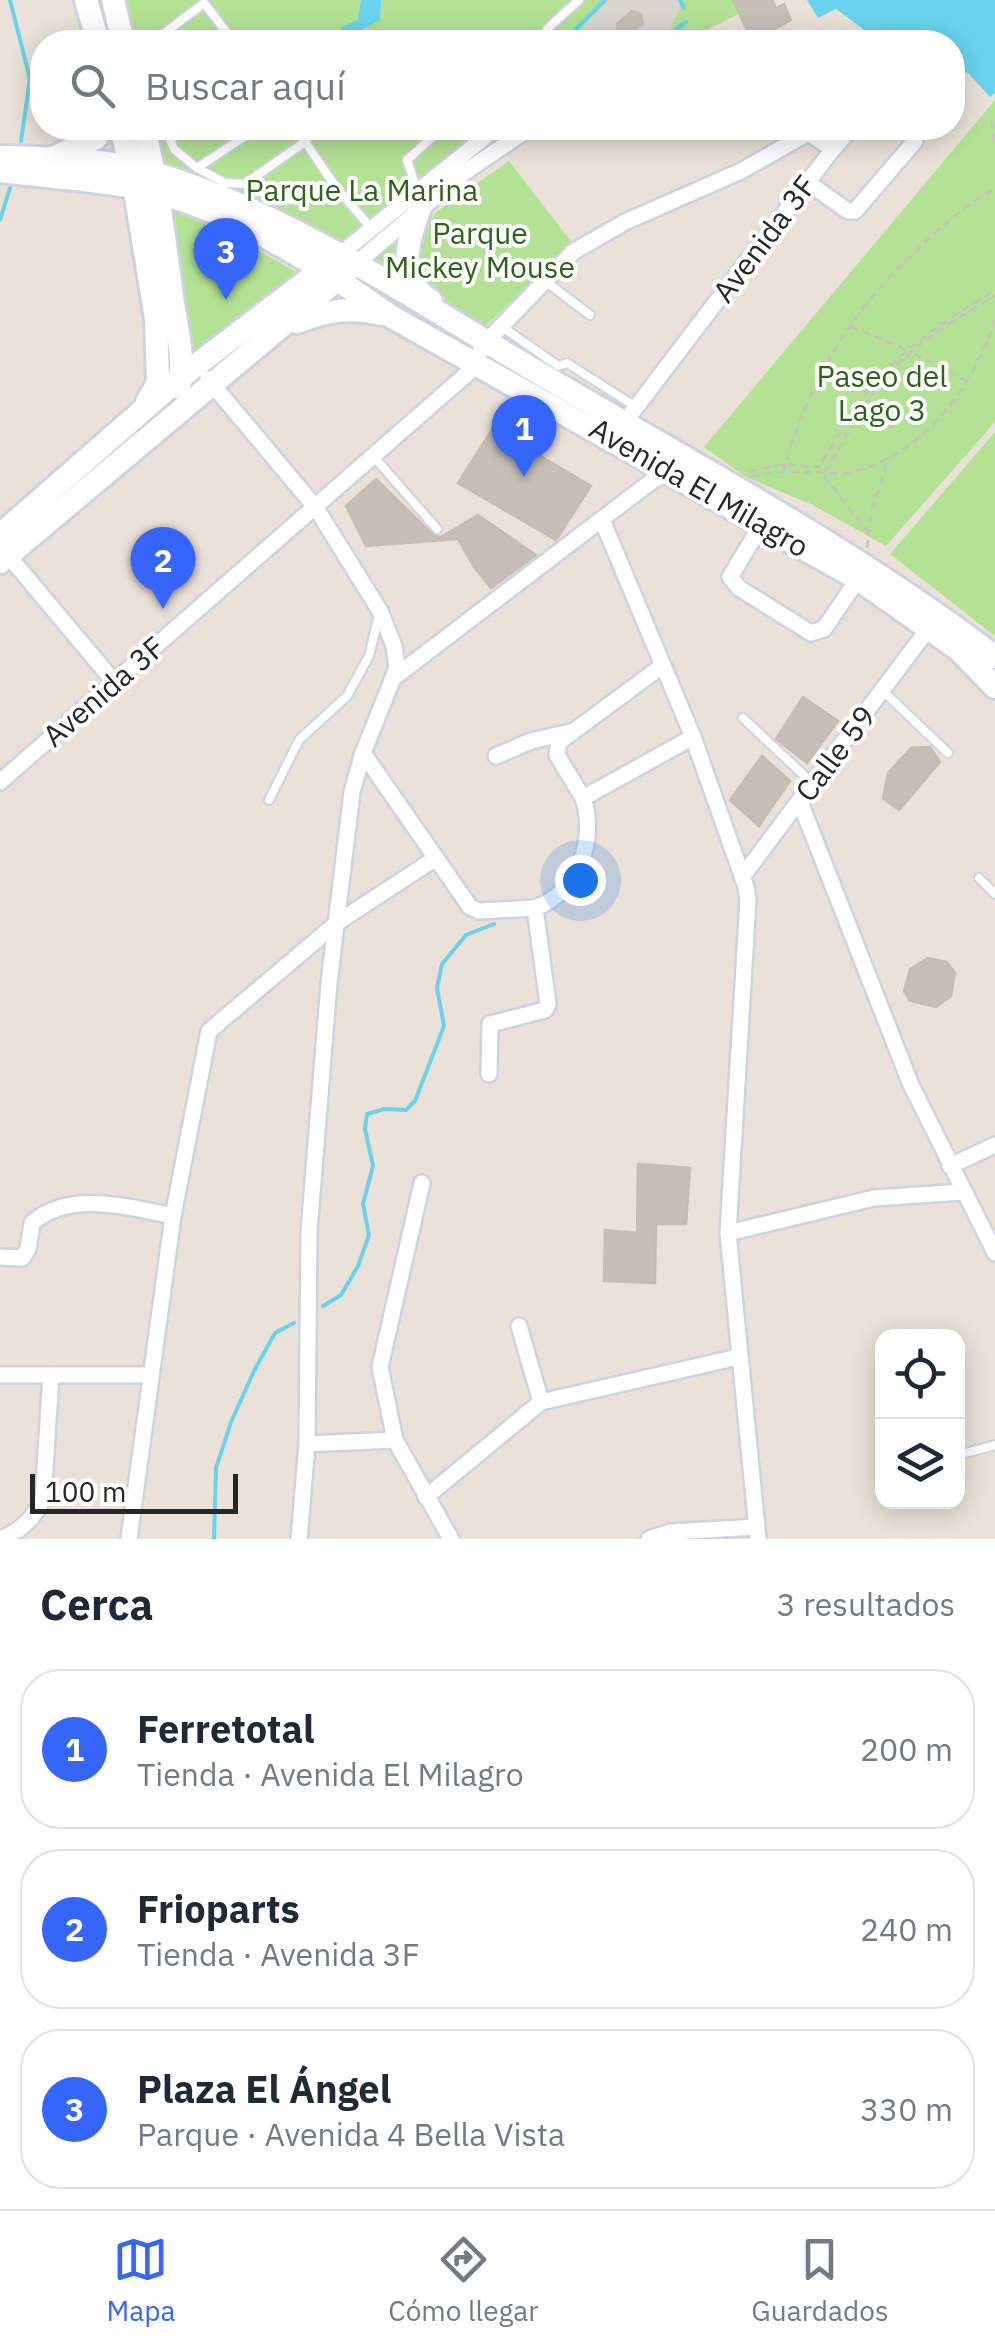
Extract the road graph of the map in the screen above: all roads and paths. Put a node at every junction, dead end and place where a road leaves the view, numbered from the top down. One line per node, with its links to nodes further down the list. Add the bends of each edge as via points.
1 (86, 0): 4 (main road)
2 (113, 0): 5 (main road)
3 (580, 0): 8 (lane)
4 (95, 30)
5 (120, 30)
6 (169, 30): 7 (lane, via 204,4)
7 (225, 30)
8 (547, 30)
9 (990, 121): 23 (path)
10 (92, 140): 26 (main road)
11 (123, 140): 29 (main road)
12 (147, 140): 31 (main road)
13 (171, 140): 27 (lane)
14 (239, 140): 27 (lane)
15 (428, 140): 35 (lane, via 406,160)
16 (483, 140): 35 (street)
17 (513, 140): 35 (street)
18 (795, 140): 38 (street, Avenida 3F, via 598,236)
19 (823, 140): 24 (street, Avenida 3F)
20 (841, 140): 24 (street)
21 (306, 141): 32 (lane); 33 (lane)
22 (915, 141): 30 (street, via 856,211)
23 (995, 143)
24 (833, 149): 30 (street, Avenida 3F)
25 (0, 157): 26 (main road)
26 (49, 160): 29 (main road)
27 (197, 168): 32 (lane, via 225,183)
28 (0, 172): 29 (main road)
29 (133, 177): 31 (main road); 51 (main road, via 160,360 158,383)
30 (807, 182): 53 (street, Avenida 3F)
31 (157, 184): 37 (main road, via 236,204); 48 (main road, via 178,341)
32 (245, 184): 33 (lane, via 279,202)
33 (335, 186): 36 (lane)
34 (995, 189): 43 (path, via 904,262)
35 (415, 204): 36 (street); 37 (street); 45 (main road, via 407,271 419,293)
36 (371, 228): 37 (street)
37 (338, 267): 41 (main road, Avenida El Milagro); 44 (main road); 45 (main road, Avenida El Milagro); 48 (main road)
38 (545, 281): 40 (lane); 46 (street, Avenida 3F)
39 (995, 293): 47 (path)
40 (590, 316)
41 (392, 317): 44 (main road, via 355,308 326,310); 46 (main road, Avenida El Milagro)
42 (995, 320): 49 (path)
43 (848, 326): 47 (path); 56 (path, via 798,419)
44 (284, 327): 50 (main road)
45 (463, 329): 46 (main road, Avenida El Milagro)
46 (487, 344): 53 (main road, Avenida El Milagro); 55 (street, Avenida 3F, via 468,374); 58 (main road, Avenida El Milagro)
47 (910, 351): 49 (path); 56 (path, via 862,398 820,468); 60 (path, via 866,404)
48 (189, 370): 50 (street); 51 (main road); 52 (main road)
49 (967, 382): 54 (path, via 942,416)
50 (212, 384): 52 (main road); 62 (street)
51 (144, 408): 67 (main road)
52 (172, 414): 67 (main road)
53 (630, 415): 72 (main road, Avenida El Milagro)
54 (890, 456): 60 (path, via 861,470); 66 (path)
55 (374, 457): 62 (street, Avenida 3F); 65 (lane)
56 (785, 464): 57 (path); 59 (path)
57 (749, 470)
58 (669, 472): 63 (street); 64 (main road, Avenida El Milagro)
59 (783, 472): 60 (path); 61 (path)
60 (823, 474): 66 (path)
61 (746, 477)
62 (316, 508): 70 (street); 75 (street, Avenida 3F)
63 (602, 520): 73 (street); 74 (street)
64 (762, 524): 69 (main road, Avenida El Milagro); 69 (street, via 730,577 812,634 824,629)
65 (437, 528)
66 (870, 534): 68 (path)
67 (2, 549): 75 (street)
68 (866, 550)
69 (858, 579): 71 (main road, Avenida El Milagro)
70 (380, 611): 74 (street, via 394,646); 87 (lane, via 370,656 347,696 299,740)
71 (928, 629): 76 (main road, Avenida El Milagro); 77 (street, Calle 59)
72 (995, 656)
73 (662, 666): 79 (street); 80 (street)
74 (392, 680): 81 (street)
75 (115, 683): 84 (street, Avenida 3F)
76 (995, 687)
77 (882, 691): 82 (lane); 85 (street, Calle 59)
78 (743, 718): 85 (lane)
79 (574, 731): 83 (street); 86 (street, via 559,742 557,755)
80 (693, 737): 86 (street); 90 (street)
81 (363, 753): 89 (street); 94 (street, via 352,792)
82 (948, 753)
83 (496, 756)
84 (0, 782)
85 (814, 785): 88 (street, Calle 59)
86 (583, 798): 93 (street, via 585,856 568,884)
87 (269, 800)
88 (800, 802): 90 (street, Calle 59); 97 (street, via 911,1086)
89 (436, 858): 93 (street, via 474,910); 94 (street)
90 (742, 878): 101 (street, via 748,900)
91 (979, 878): 92 (lane)
92 (995, 894)
93 (535, 908): 95 (street, via 548,1004 490,1024)
94 (338, 922): 100 (street, via 208,1031); 111 (street, via 309,1230)
95 (488, 1074)
96 (995, 1144): 97 (street)
97 (950, 1166): 99 (street)
98 (422, 1182): 110 (street, via 380,1367)
99 (963, 1192): 101 (street, via 874,1198); 102 (street)
100 (172, 1216): 103 (street, via 117,1204 52,1208 32,1222 22,1258); 108 (street)
101 (728, 1233): 105 (street)
102 (995, 1253)
103 (0, 1258)
104 (519, 1326): 109 (street)
105 (738, 1356): 109 (street); 115 (street)
106 (0, 1375): 107 (street)
107 (52, 1375): 108 (street); 116 (street, via 43,1500 36,1514)
108 (151, 1375): 117 (street)
109 (541, 1402): 114 (street)
110 (395, 1440): 111 (street); 114 (street)
111 (307, 1444): 118 (street)
112 (995, 1444): 113 (lane)
113 (965, 1453)
114 (426, 1497): 119 (street)
115 (757, 1533): 120 (street, via 671,1532)
116 (0, 1539)
117 (129, 1539)
118 (299, 1539)
119 (450, 1539)
120 (649, 1539)

